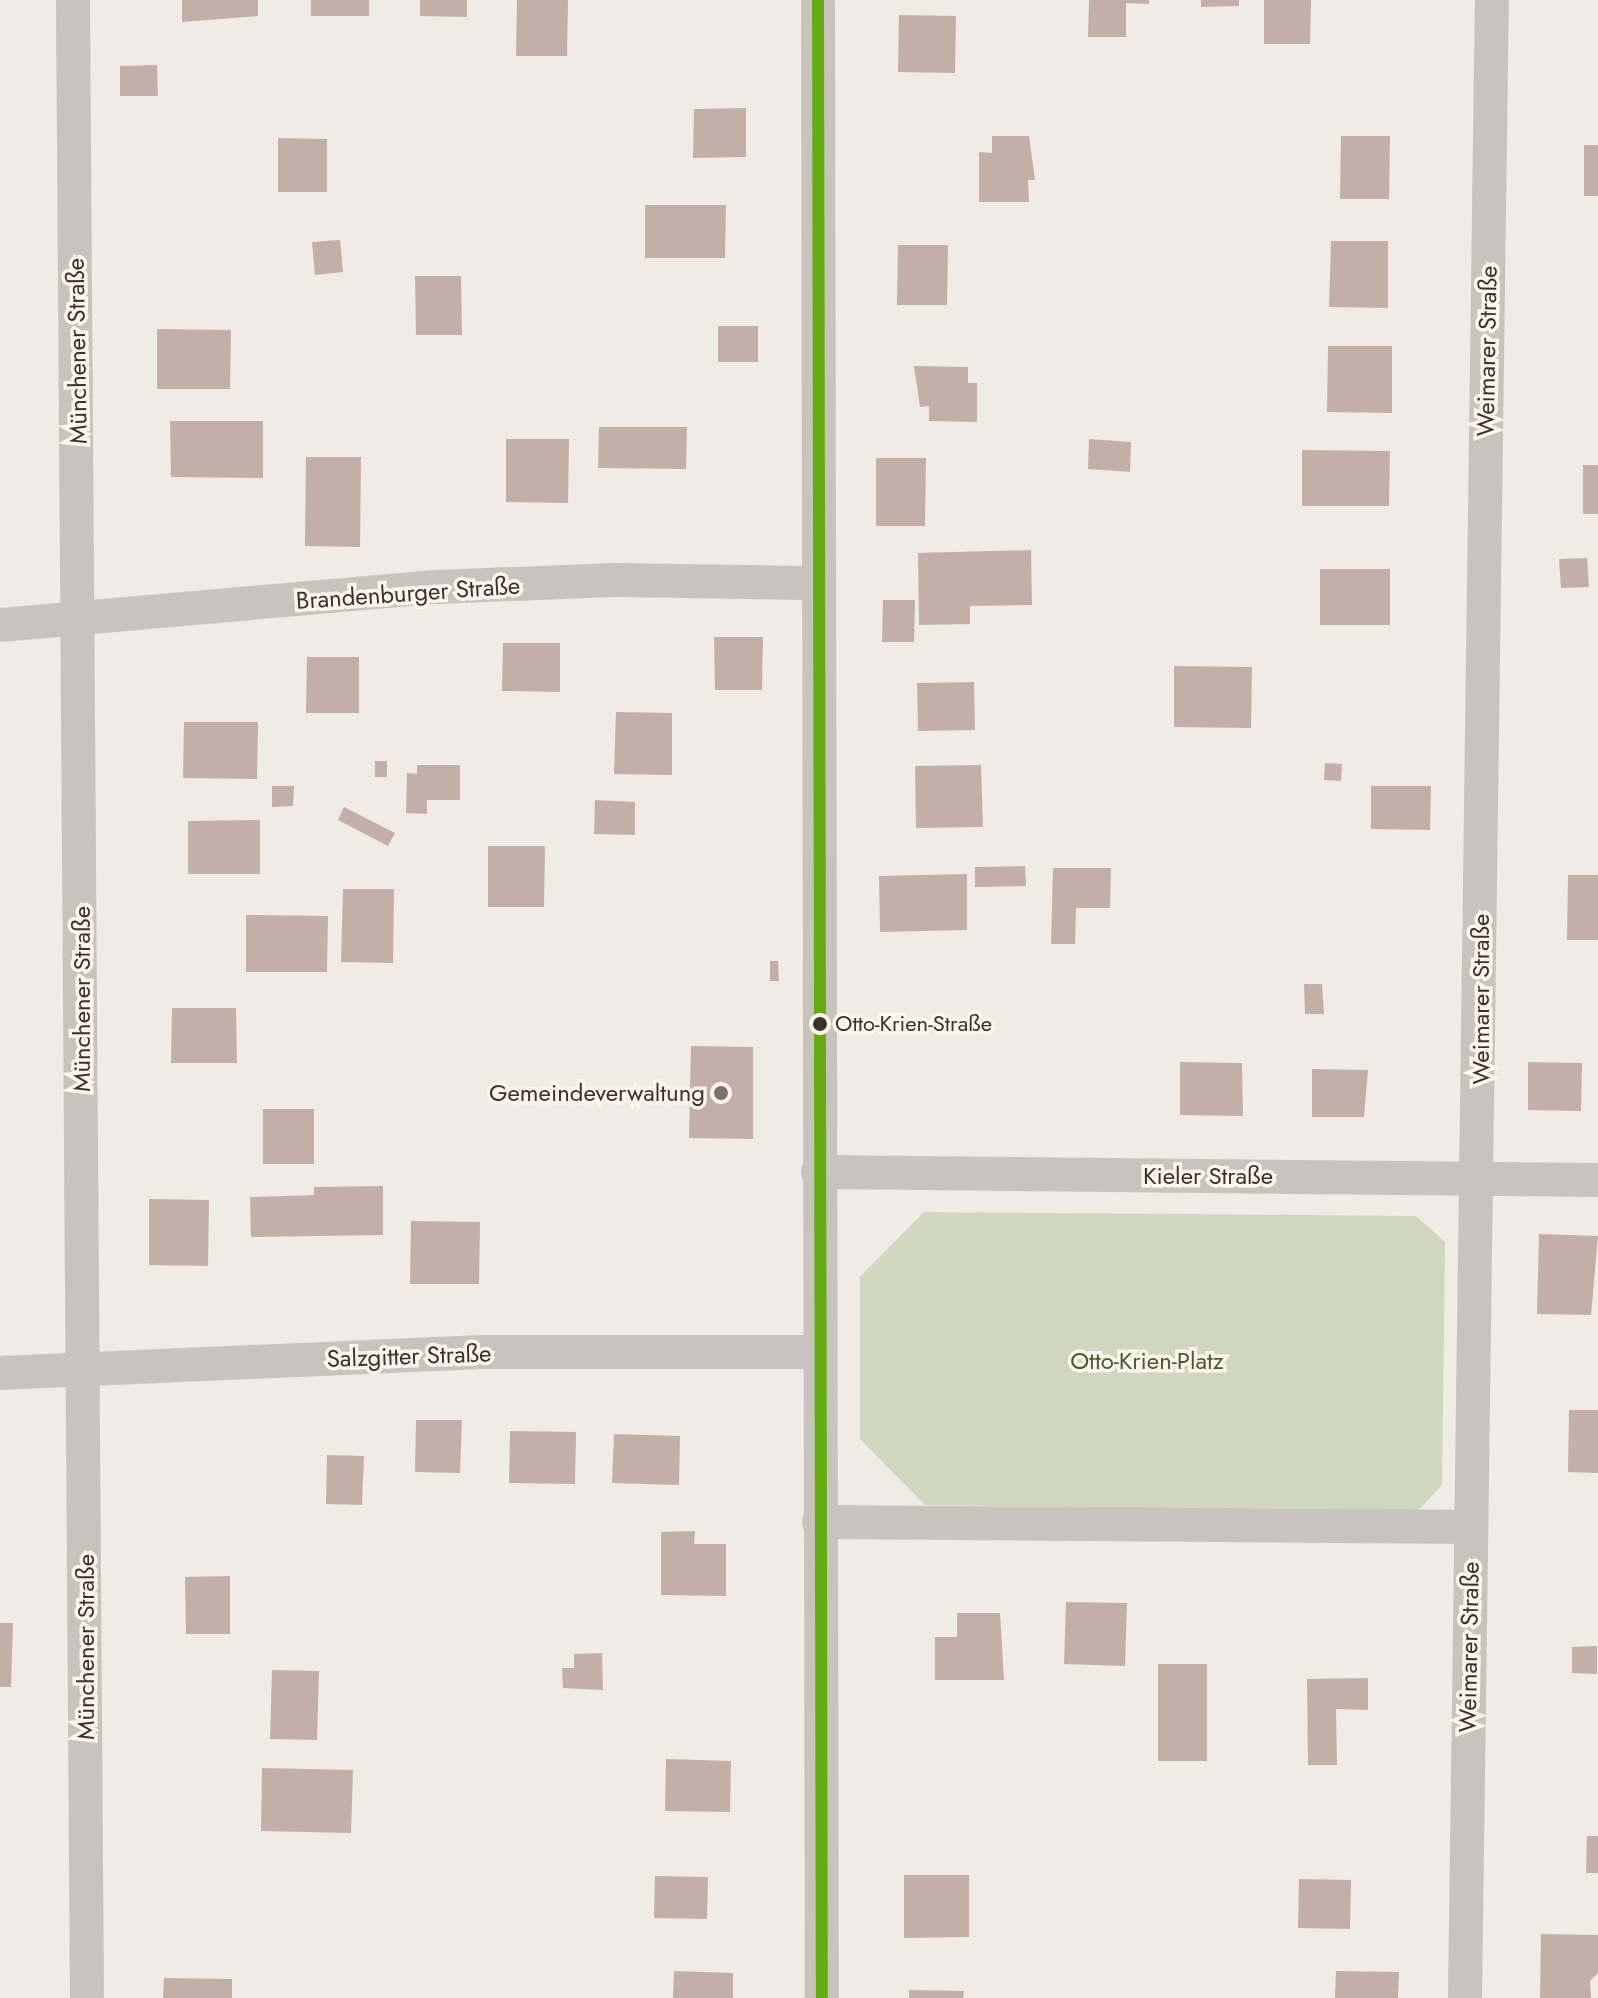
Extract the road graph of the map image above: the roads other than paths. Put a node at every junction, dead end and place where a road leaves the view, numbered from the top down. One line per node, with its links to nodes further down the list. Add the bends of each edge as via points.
1 (73, 0): 5 (street, Münchener Straße)
2 (818, 0): 4 (street)
3 (1492, 0): 8 (street, Weimarer Straße)
4 (816, 583): 5 (street, Brandenburger Straße, via 614,580 438,587); 7 (street)
5 (81, 620): 6 (street, Brandenburger Straße); 11 (street, Münchener Straße)
6 (0, 625)
7 (818, 1172): 8 (street, Kieler Straße); 10 (street)
8 (1480, 1179): 9 (street, Kieler Straße); 14 (street, Weimarer Straße)
9 (1598, 1180)
10 (819, 1352): 11 (street, Salzgitter Straße, via 482,1352); 13 (street)
11 (84, 1368): 12 (street, Salzgitter Straße); 15 (street, Münchener Straße)
12 (0, 1373)
13 (819, 1522): 14 (street); 16 (street)
14 (1471, 1527): 17 (street, Weimarer Straße)
15 (87, 1998)
16 (822, 1998)
17 (1465, 1998)

